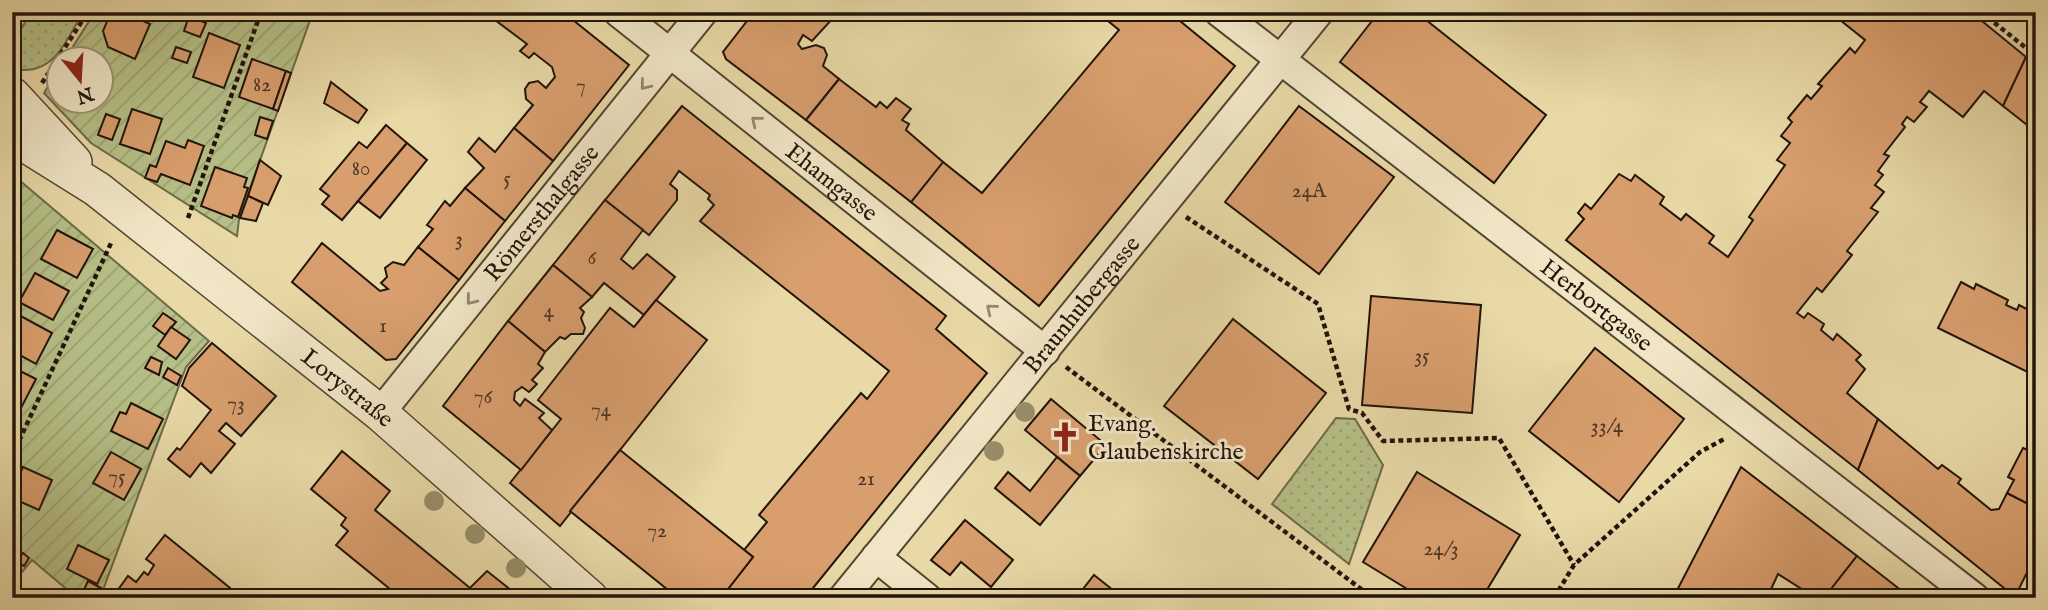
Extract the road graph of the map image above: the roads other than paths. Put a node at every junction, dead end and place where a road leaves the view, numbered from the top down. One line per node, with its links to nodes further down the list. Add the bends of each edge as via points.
1 (618, 12): 5 (street, Ehamgasse)
2 (704, 12): 5 (street, Römersthalgasse)
3 (1219, 12): 6 (street, Herbortgasse)
4 (1319, 12): 6 (street, Braunhubergasse)
5 (671, 53): 10 (street, Ehamgasse, one-way to 5); 11 (street, Römersthalgasse, one-way to 11)
6 (1280, 61): 10 (street, Braunhubergasse); 16 (street, Herbortgasse)
7 (12, 95): 9 (street, Lorystraße)
8 (12, 136): 9 (street, Lorystraße)
9 (97, 189): 11 (street, Lorystraße)
10 (1045, 351): 12 (street, Braunhubergasse)
11 (380, 413): 13 (street, Lorystraße)
12 (876, 556): 14 (street, Braunhubergasse); 15 (street)
13 (590, 598)
14 (843, 598)
15 (927, 598)
16 (1975, 598)

